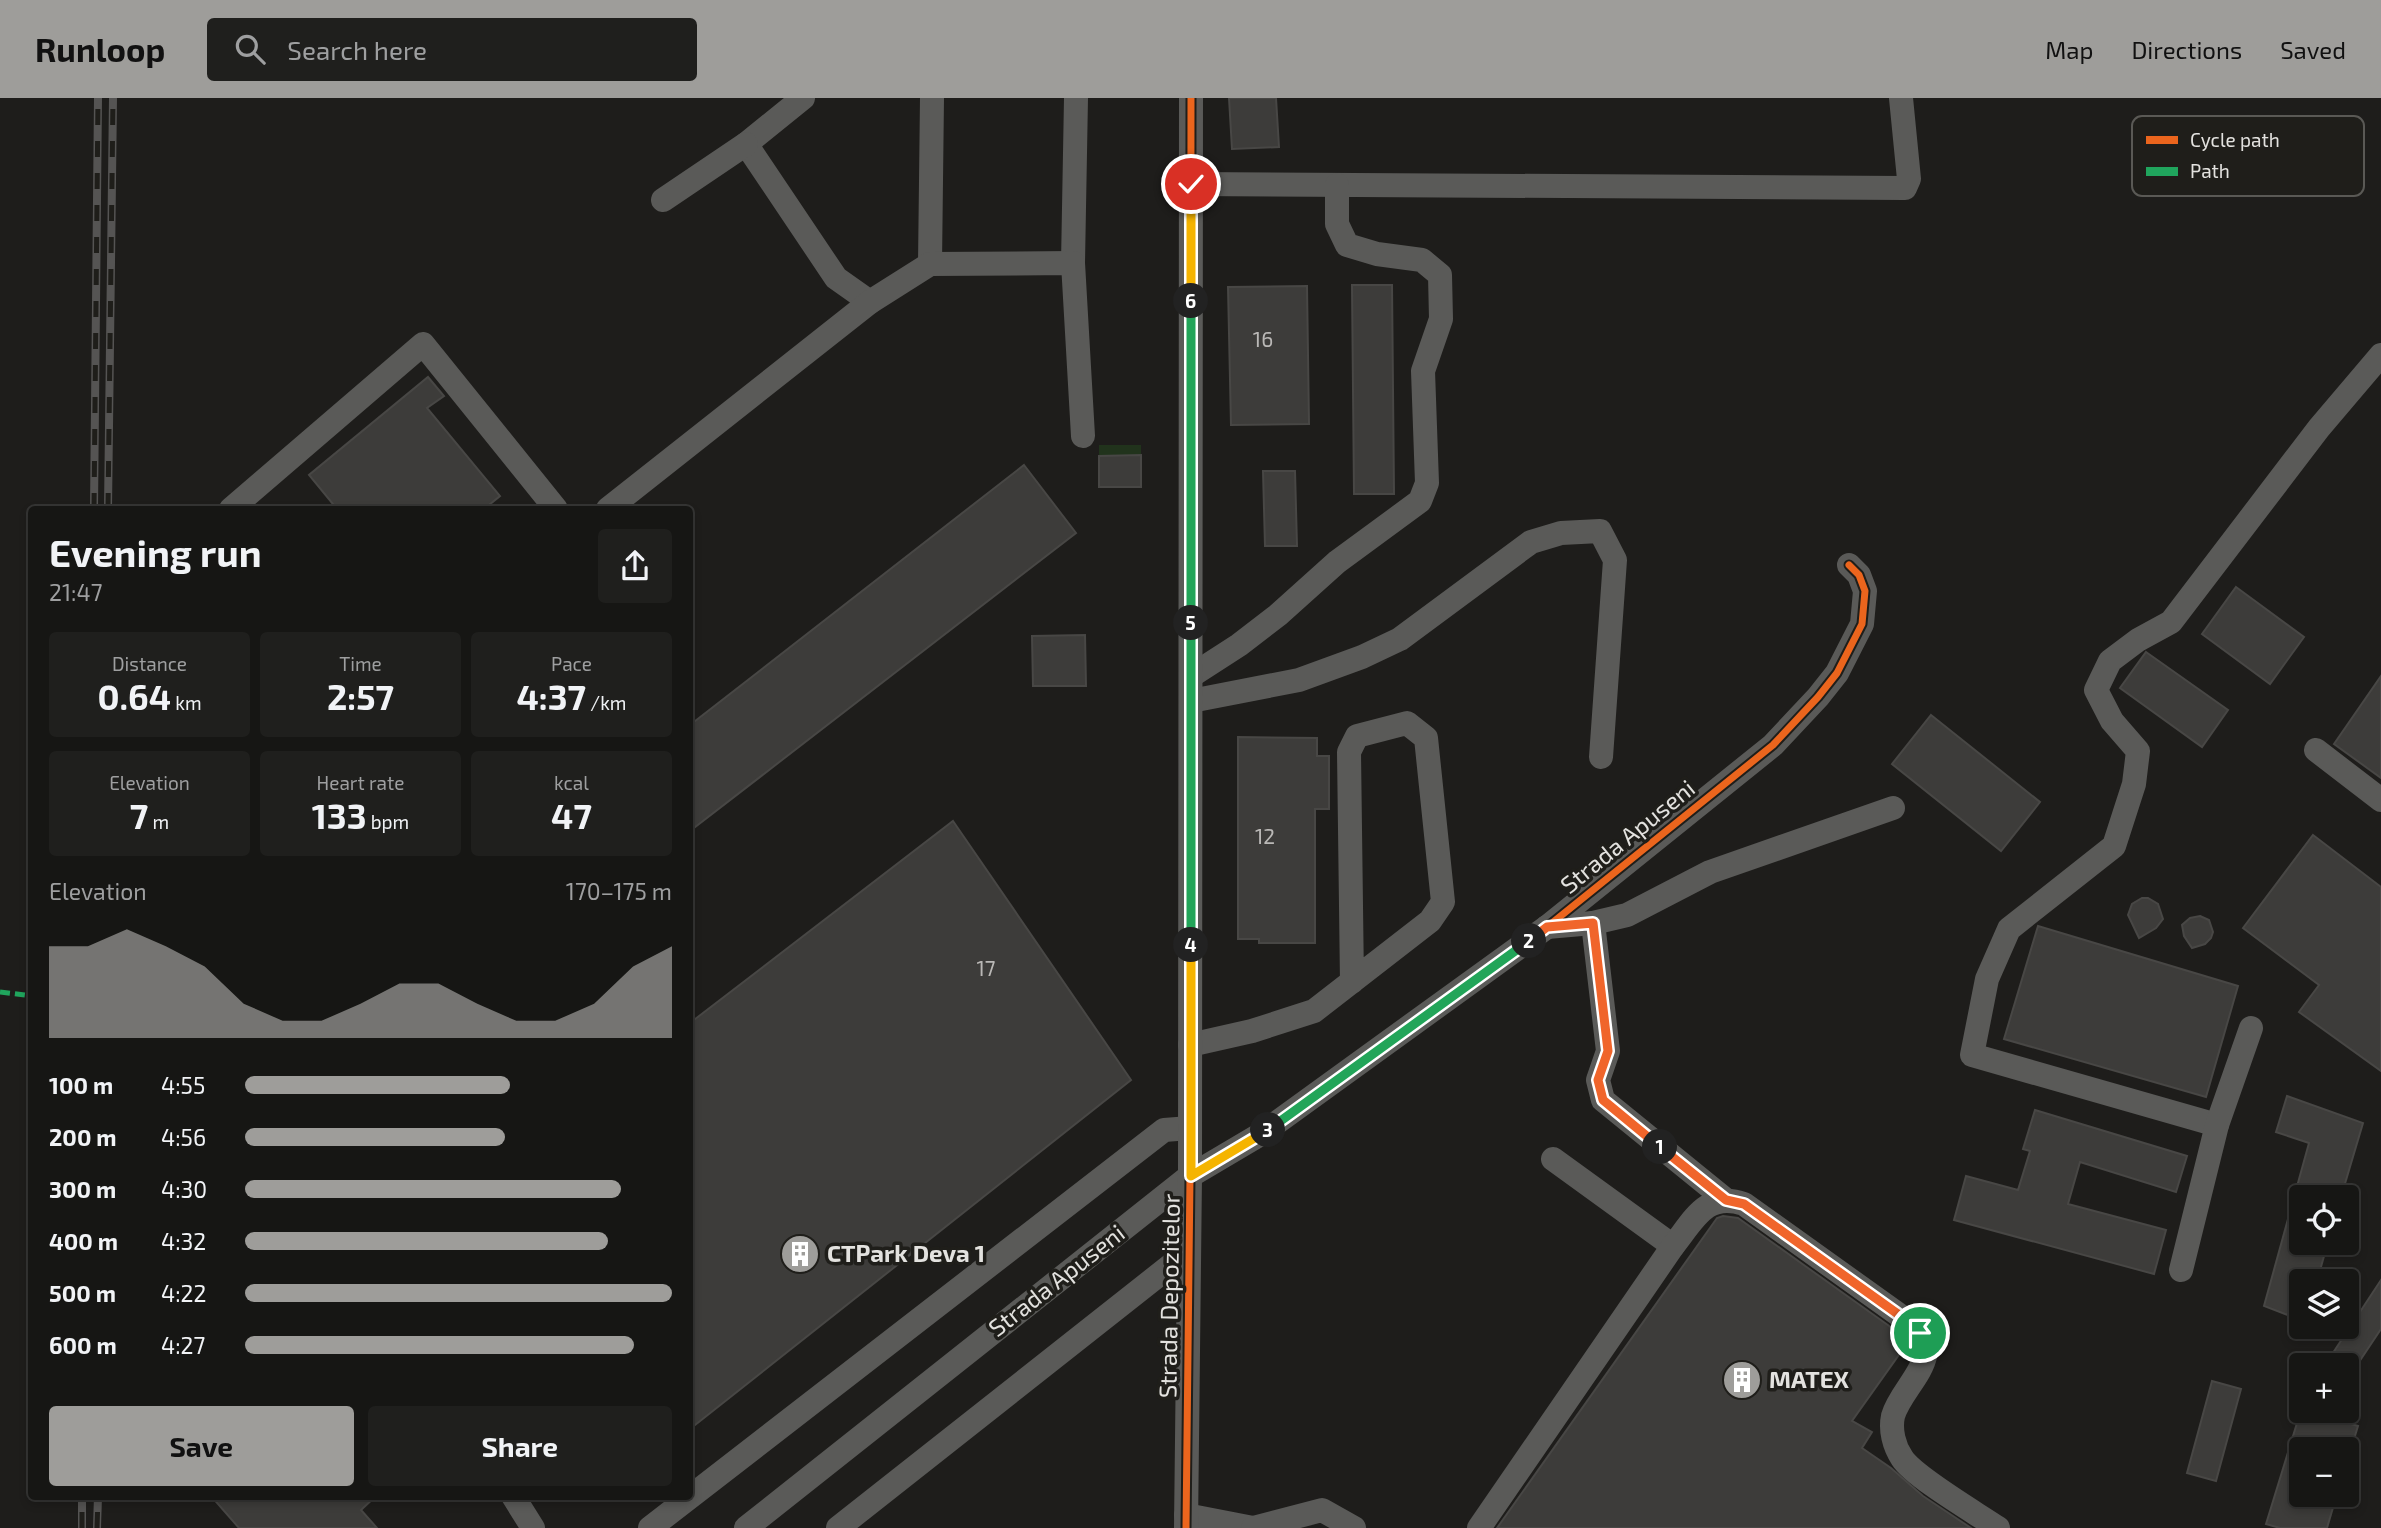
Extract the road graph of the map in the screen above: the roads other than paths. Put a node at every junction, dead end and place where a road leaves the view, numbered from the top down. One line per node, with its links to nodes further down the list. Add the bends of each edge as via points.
1 (803, 98): 6 (street)
2 (932, 98): 11 (street)
3 (1076, 98): 10 (street)
4 (1191, 98): 7 (street, Strada Depozitelor)
5 (1901, 98): 8 (street, via 1909,179 1905,188)
6 (746, 144): 9 (street); 12 (street, via 836,278)
7 (1191, 184): 8 (street); 19 (street, Strada Depozitelor)
8 (1337, 185): 19 (street, via 1338,224 1347,245 1422,260 1440,275 1441,318 1423,370 1427,483 1420,501 1337,562 1239,645)
9 (663, 200)
10 (1073, 263): 11 (street); 14 (street)
11 (930, 264): 12 (street)
12 (870, 302): 17 (street)
13 (2381, 355): 30 (street, via 2319,428 2171,622 2110,661 2096,690 2112,721 2138,751 2134,784 2114,846 2009,929 1987,979 1972,1055)
14 (1083, 436)
15 (234, 506): 16 (street, via 423,344)
16 (553, 506)
17 (612, 506)
18 (1849, 565): 26 (street, Strada Apuseni, via 1865,591 1862,624 1818,697 1773,745)
19 (1191, 676): 20 (street, Strada Depozitelor)
20 (1191, 701): 22 (street, via 1299,680 1363,657 1400,639 1531,542 1561,533 1600,531 1615,559); 29 (street, Strada Depozitelor)
21 (2316, 750): 23 (street)
22 (1601, 757)
23 (2381, 800)
24 (1893, 808): 25 (street, via 1710,872 1627,915)
25 (1593, 923): 26 (street); 34 (street, via 1608,1051 1598,1080 1603,1100)
26 (1547, 927): 33 (street, Strada Apuseni, via 1261,1134)
27 (1352, 982): 27 (street, via 1349,752 1357,736 1407,723 1426,738 1443,902 1430,921); 29 (street, via 1314,1011)
28 (2251, 1028): 30 (street)
29 (1191, 1045): 31 (street, Strada Depozitelor)
30 (2217, 1125): 37 (street)
31 (1190, 1128): 33 (street, Strada Depozitelor); 38 (street, via 1164,1130)
32 (1553, 1159): 35 (street)
33 (1191, 1176): 36 (street, Strada Depozitelor); 44 (street, Strada Apuseni)
34 (1726, 1200): 35 (street, via 1705,1206); 49 (street, via 1744,1204 1920,1333 1924,1362 1893,1415 1897,1450 1909,1468)
35 (1673, 1246): 48 (street)
36 (1189, 1251): 41 (street, Strada Depozitelor); 45 (street)
37 (2181, 1270)
38 (693, 1495)
39 (516, 1500): 42 (street)
40 (686, 1500): 43 (street)
41 (1186, 1522): 46 (street)
42 (533, 1528)
43 (650, 1528)
44 (746, 1528)
45 (838, 1528)
46 (1253, 1528): 47 (street, via 1322,1510)
47 (1354, 1528)
48 (1479, 1528)
49 (1997, 1528)

